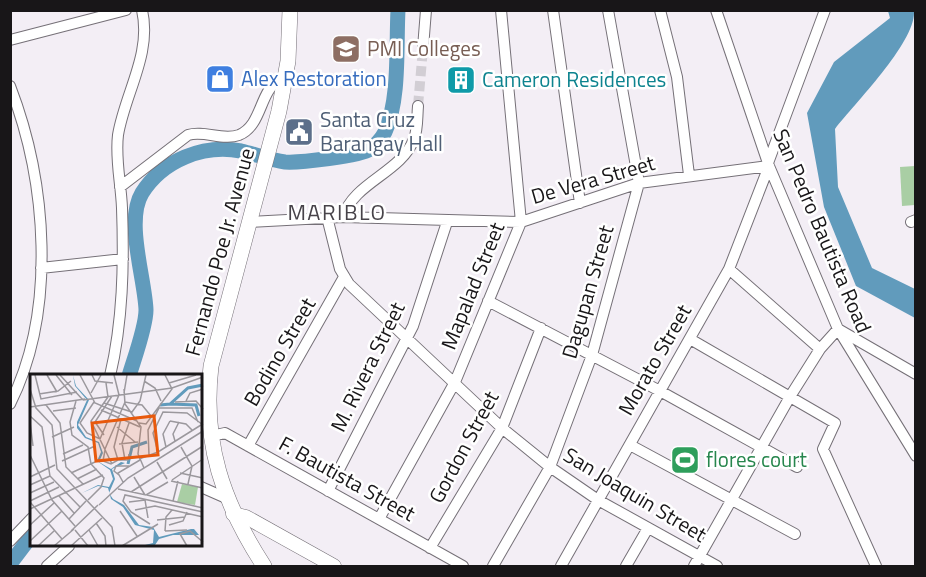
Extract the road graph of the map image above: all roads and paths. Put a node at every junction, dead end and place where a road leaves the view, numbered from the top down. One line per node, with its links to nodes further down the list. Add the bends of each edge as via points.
1 (126, 10): 11 (street)
2 (142, 10): 19 (street, via 142,50 118,134)
3 (290, 10): 13 (main road, Fernando Poe Jr. Avenue)
4 (426, 10): 12 (street)
5 (501, 10): 25 (street, Mapalad Street)
6 (554, 10): 20 (street)
7 (608, 10): 18 (street, Dagupan Street)
8 (660, 10): 17 (street, via 677,77)
9 (716, 10): 16 (street, San Pedro Bautista Road)
10 (825, 10): 16 (street, Morato Street)
11 (10, 40)
12 (423, 48)
13 (285, 81): 19 (street, via 274,83 257,117 244,132 231,137 188,135); 23 (main road, Fernando Poe Jr. Avenue)
14 (10, 86): 27 (street, via 33,157)
15 (418, 106): 22 (street, via 411,146 351,201)
16 (768, 164): 17 (street, De Vera Street); 28 (street, Morato Street); 32 (street, San Pedro Bautista Road)
17 (689, 175): 18 (street, De Vera Street)
18 (639, 183): 20 (street, De Vera Street); 36 (street, Dagupan Street)
19 (120, 187): 26 (street)
20 (580, 203): 25 (street, De Vera Street)
21 (327, 217): 22 (street, De Vera Street); 23 (street, De Vera Street); 29 (street, San Joaquin Street)
22 (343, 217): 24 (street, De Vera Street)
23 (249, 222): 44 (main road, Fernando Poe Jr. Avenue, via 212,366 208,411)
24 (447, 222): 25 (street, De Vera Street); 33 (street, M. Rivera Street)
25 (521, 222): 30 (street, Mapalad Street)
26 (123, 259): 27 (street); 37 (street, via 119,332)
27 (41, 268): 42 (street, via 37,332 26,371)
28 (729, 269): 34 (street, Morato Street); 35 (street)
29 (344, 277): 33 (street, San Joaquin Street); 46 (street, Bodino Street)
30 (488, 301): 31 (street); 39 (street, Mapalad Street)
31 (541, 328): 36 (street); 43 (street, Gordon Street)
32 (838, 329): 35 (street); 38 (street); 48 (street, San Pedro Bautista Road)
33 (406, 339): 39 (street, San Joaquin Street); 52 (street, M. Rivera Street)
34 (690, 339): 40 (street, Morato Street); 41 (street)
35 (820, 349): 41 (street)
36 (592, 355): 40 (street); 49 (street, Dagupan Street)
37 (110, 374)
38 (915, 374)
39 (454, 382): 43 (street, San Joaquin Street); 57 (street, Mapalad Street)
40 (660, 391): 45 (street, Morato Street); 47 (street)
41 (791, 395): 47 (street); 73 (street, via 835,423 823,449)
42 (10, 404)
43 (502, 428): 49 (street, San Joaquin Street); 63 (street, Gordon Street)
44 (211, 436): 46 (street, F. Bautista Street, via 225,433); 53 (main road, Fernando Poe Jr. Avenue)
45 (630, 445): 54 (street, Morato Street); 55 (street)
46 (248, 446): 52 (street, F. Bautista Street)
47 (762, 448): 50 (street); 55 (street)
48 (915, 456)
49 (550, 467): 54 (street, San Joaquin Street); 69 (street, Dagupan Street)
50 (797, 467)
51 (202, 487): 53 (street)
52 (328, 491): 57 (street, F. Bautista Street)
53 (226, 498): 56 (main road, Fernando Poe Jr. Avenue)
54 (598, 500): 59 (street, San Joaquin Street); 70 (street, Morato Street)
55 (732, 500): 60 (street); 64 (street)
56 (233, 514): 66 (main road, Fernando Poe Jr. Avenue); 67 (street, via 242,515)
57 (379, 519): 63 (street, F. Bautista Street)
58 (30, 520): 61 (street)
59 (648, 528): 64 (street, San Joaquin Street); 71 (street)
60 (795, 534)
61 (10, 541)
62 (68, 547): 65 (street)
63 (430, 548): 68 (street, F. Bautista Street)
64 (697, 562): 72 (street, San Joaquin Street)
65 (47, 567)
66 (264, 567)
67 (334, 567)
68 (463, 567)
69 (494, 567)
70 (561, 567)
71 (626, 567)
72 (717, 567)
73 (876, 567)

